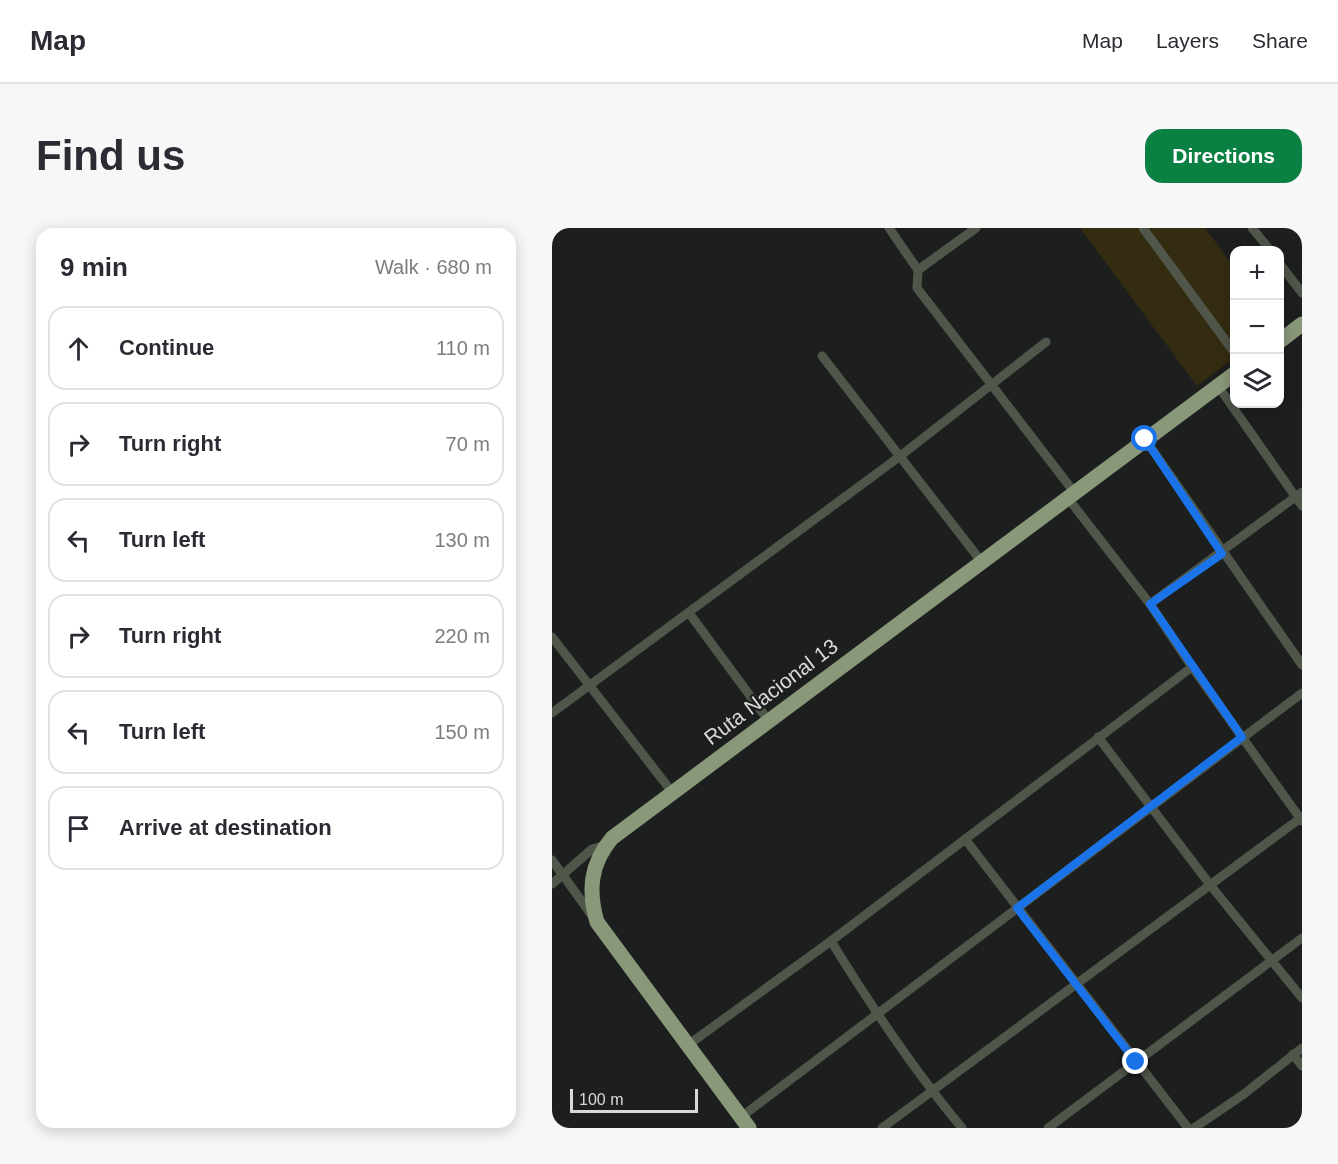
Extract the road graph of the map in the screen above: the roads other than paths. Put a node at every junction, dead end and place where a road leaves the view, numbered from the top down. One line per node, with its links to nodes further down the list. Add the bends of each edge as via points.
1 (889, 228): 7 (street)
2 (976, 228): 7 (street)
3 (1143, 228): 12 (street)
4 (1252, 228): 5 (street)
5 (1267, 246)
6 (1284, 269): 8 (street)
7 (918, 270): 15 (street, via 917,288)
8 (1302, 293)
9 (1302, 324): 10 (highway)
10 (1284, 338)
11 (1046, 342): 15 (street)
12 (1230, 347)
13 (822, 356): 18 (street)
14 (1230, 377): 16 (highway, Ruta Nacional 13)
15 (993, 385): 18 (street); 20 (street)
16 (1218, 386): 17 (highway, Ruta Nacional 13); 19 (street)
17 (1145, 439): 20 (highway, Ruta Nacional 13); 22 (street)
18 (899, 457): 23 (street); 25 (street)
19 (1299, 494): 21 (street); 22 (street)
20 (1071, 495): 23 (highway, Ruta Nacional 13); 24 (street)
21 (1302, 506)
22 (1222, 554): 24 (street); 27 (street)
23 (981, 561): 32 (highway, Ruta Nacional 13)
24 (1150, 604): 28 (street)
25 (689, 613): 29 (street); 32 (street)
26 (552, 637): 29 (street)
27 (1302, 665)
28 (1192, 667): 33 (street); 34 (street)
29 (589, 686): 31 (street); 35 (street)
30 (1302, 693): 34 (street)
31 (552, 713)
32 (768, 720): 35 (highway, Ruta Nacional 13)
33 (1098, 737): 36 (street); 38 (street)
34 (1242, 737): 36 (street); 37 (street)
35 (672, 792): 39 (highway, Ruta Nacional 13)
36 (1152, 806): 43 (street); 44 (street)
37 (1301, 819): 43 (street)
38 (965, 839): 44 (street); 47 (street)
39 (606, 845): 41 (street, via 592,849); 45 (highway, Ruta Nacional 13, via 599,853 592,886)
40 (552, 860): 41 (street)
41 (563, 876): 42 (street); 45 (street)
42 (552, 884)
43 (1211, 886): 48 (street); 49 (street)
44 (1017, 908): 49 (street); 51 (street)
45 (597, 922): 52 (highway, Ruta Nacional 13)
46 (1302, 938): 48 (street)
47 (831, 941): 51 (street); 52 (street)
48 (1272, 960): 50 (street); 55 (street)
49 (1077, 984): 55 (street); 57 (street)
50 (1302, 998)
51 (877, 1015): 57 (street); 58 (street)
52 (688, 1045): 58 (highway, Ruta Nacional 13)
53 (1302, 1048): 54 (street)
54 (1293, 1054): 56 (street); 63 (street)
55 (1136, 1062): 61 (street); 62 (street)
56 (1302, 1066)
57 (932, 1092): 59 (street); 60 (street)
58 (745, 1122)
59 (882, 1128)
60 (962, 1128)
61 (1048, 1128)
62 (1188, 1128)
63 (1194, 1128)

